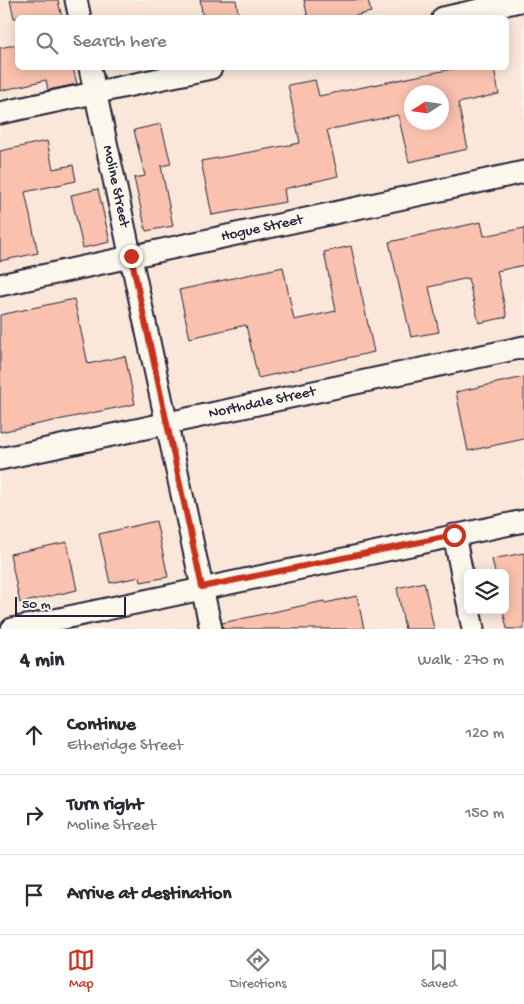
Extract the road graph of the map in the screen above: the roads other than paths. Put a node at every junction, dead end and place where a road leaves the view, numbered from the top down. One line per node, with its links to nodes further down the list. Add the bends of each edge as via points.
1 (76, 0): 3 (street)
2 (524, 0): 4 (street)
3 (79, 15)
4 (456, 15)
5 (90, 70): 7 (street, Moline Street)
6 (201, 70): 7 (street)
7 (96, 92): 8 (street); 10 (street, Moline Street)
8 (0, 113)
9 (524, 172): 10 (street, Hogue Street)
10 (131, 256): 11 (street, Hogue Street); 13 (street, Moline Street)
11 (0, 284)
12 (524, 347): 13 (street, Northdale Street)
13 (167, 424): 14 (street, Northdale Street); 18 (street, Moline Street)
14 (0, 459)
15 (524, 521): 16 (street)
16 (454, 535): 17 (street); 18 (street)
17 (464, 584)
18 (202, 587): 20 (street); 21 (street, Moline Street)
19 (470, 614): 22 (street)
20 (12, 629)
21 (211, 629)
22 (473, 629)

